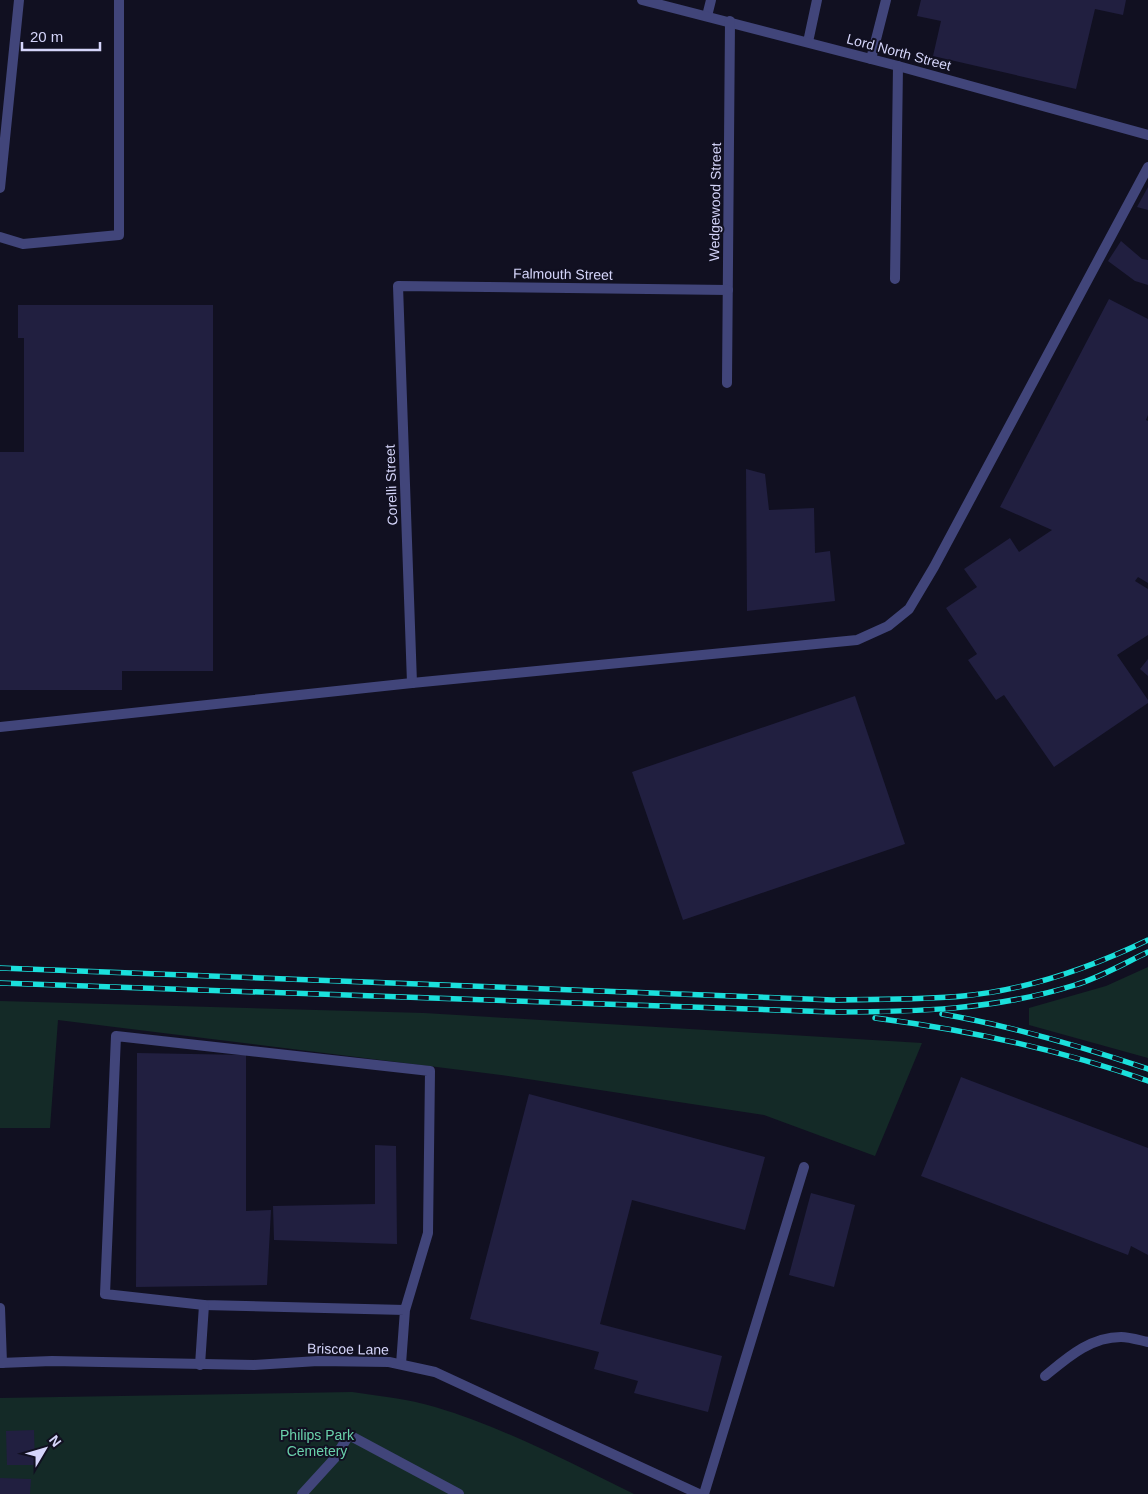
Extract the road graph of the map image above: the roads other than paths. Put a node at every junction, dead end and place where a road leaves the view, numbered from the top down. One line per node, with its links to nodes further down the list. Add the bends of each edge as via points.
1 (19, 0): 14 (street)
2 (120, 0): 15 (street, via 119,235 23,244)
3 (642, 0): 7 (street, Lord North Street)
4 (711, 0): 7 (street)
5 (817, 0): 9 (street)
6 (886, 0): 10 (street)
7 (707, 16): 8 (street, Lord North Street)
8 (730, 21): 9 (street, Lord North Street); 18 (street, Wedgewood Street)
9 (808, 42): 10 (street, Lord North Street)
10 (871, 59): 11 (street, Lord North Street)
11 (898, 66): 12 (street, Lord North Street); 16 (street)
12 (1148, 135)
13 (1148, 167): 20 (street, via 934,567 910,609 888,626 857,640)
14 (0, 188)
15 (0, 237)
16 (895, 279)
17 (398, 286): 18 (street, Falmouth Street); 20 (street, Corelli Street)
18 (728, 290): 19 (street, Wedgewood Street)
19 (727, 383)
20 (412, 684): 21 (street)
21 (0, 727)
22 (804, 1168): 34 (street)
23 (204, 1306): 25 (street); 25 (street, via 105,1294 116,1036 430,1070 428,1233); 29 (street)
24 (0, 1308): 27 (street)
25 (406, 1310): 28 (street)
26 (1148, 1342): 30 (street, via 1121,1336 1094,1341)
27 (1, 1363): 29 (street, Briscoe Lane, via 52,1361)
28 (401, 1364): 29 (street, Briscoe Lane, via 318,1361); 33 (street, Briscoe Lane, via 435,1372)
29 (200, 1365)
30 (1045, 1376)
31 (302, 1494): 32 (street, via 334,1460 349,1435)
32 (459, 1494)
33 (699, 1494)
34 (704, 1494)

